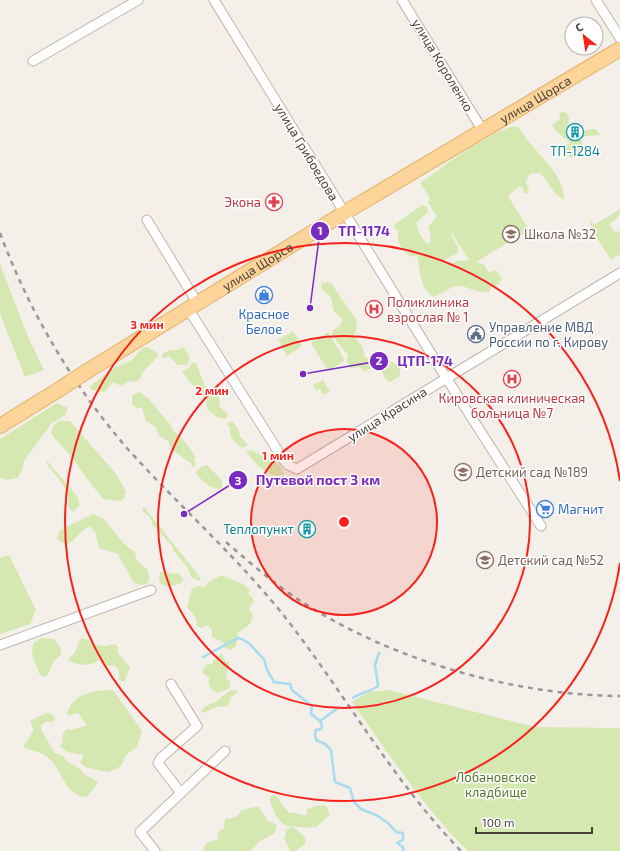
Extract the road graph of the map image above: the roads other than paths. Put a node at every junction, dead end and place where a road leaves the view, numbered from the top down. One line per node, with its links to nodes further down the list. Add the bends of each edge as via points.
1 (138, 0): 7 (street)
2 (214, 0): 9 (street, улица Грибоедова)
3 (402, 0): 8 (street, улица Короленко)
4 (596, 0): 5 (street)
5 (620, 38)
6 (620, 49): 8 (main road, улица Щорса)
7 (33, 61)
8 (483, 131): 9 (main road, улица Щорса)
9 (344, 213): 12 (main road, улица Щорса); 13 (street, улица Грибоедова)
10 (147, 220): 12 (street)
11 (620, 273): 13 (street, улица Красина)
12 (194, 307): 13 (street, улица Красина, via 283,460 288,466 297,469); 14 (main road, улица Щорса, bridge)
13 (446, 378): 15 (street, улица Грибоедова)
14 (0, 426)
15 (541, 526)
16 (151, 590): 17 (street)
17 (0, 646)
18 (171, 684): 20 (street, via 197,726 158,763)
19 (226, 751): 20 (street)
20 (182, 793): 21 (street, via 140,832)
21 (155, 851)

